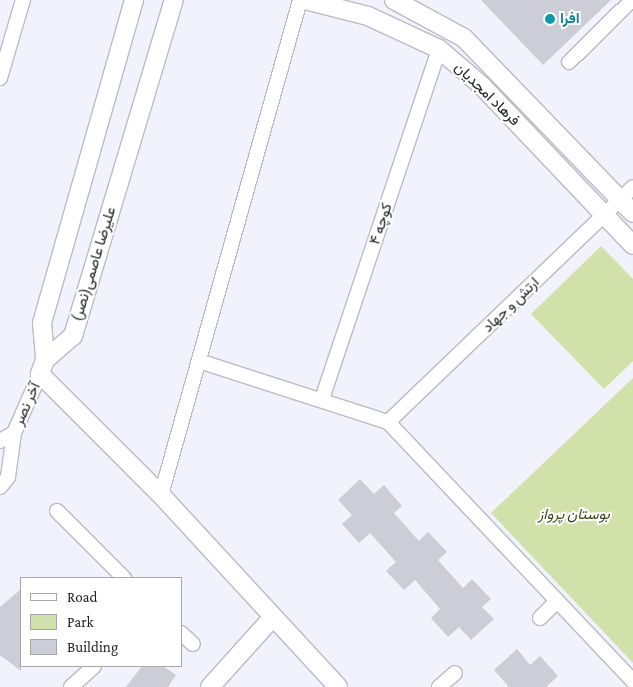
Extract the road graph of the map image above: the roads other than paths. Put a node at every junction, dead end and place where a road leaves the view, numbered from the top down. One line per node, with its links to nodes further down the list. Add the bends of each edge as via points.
1 (23, 0): 10 (street)
2 (134, 0): 17 (street, via 42,323)
3 (174, 0): 17 (street, علیرضا عاصمی(نصر), via 73,336)
4 (300, 0): 16 (street)
5 (304, 0): 8 (street, فرهاد امجدیان, via 368,16)
6 (394, 0): 12 (street, فرهاد امجدیان, via 464,38)
7 (632, 0): 9 (street)
8 (439, 49): 14 (street, فرهاد امجدیان, via 482,86); 18 (street, کوچه ۴)
9 (569, 62)
10 (0, 78)
11 (633, 187): 12 (street, ارتش و جهاد)
12 (620, 200): 13 (street, فرهاد امجدیان); 14 (street, ارتش و جهاد)
13 (633, 213)
14 (605, 215): 15 (street, فرهاد امجدیان); 19 (street, ارتش و جهاد)
15 (633, 245)
16 (199, 361): 18 (street); 23 (street)
17 (42, 367): 20 (street, آخر نصر); 23 (street)
18 (322, 399): 19 (street)
19 (388, 422): 26 (street)
20 (14, 433): 21 (street); 22 (street, آخر نصر, via 8,477)
21 (0, 441)
22 (0, 487)
23 (161, 495): 27 (street)
24 (58, 510): 25 (street)
25 (123, 577)
26 (557, 601): 28 (street); 33 (street)
27 (272, 617): 35 (street); 36 (street)
28 (540, 618)
29 (182, 634): 30 (street)
30 (193, 644)
31 (93, 667): 34 (street)
32 (455, 673): 37 (street)
33 (633, 681)
34 (71, 687)
35 (210, 687)
36 (338, 687)
37 (439, 687)

